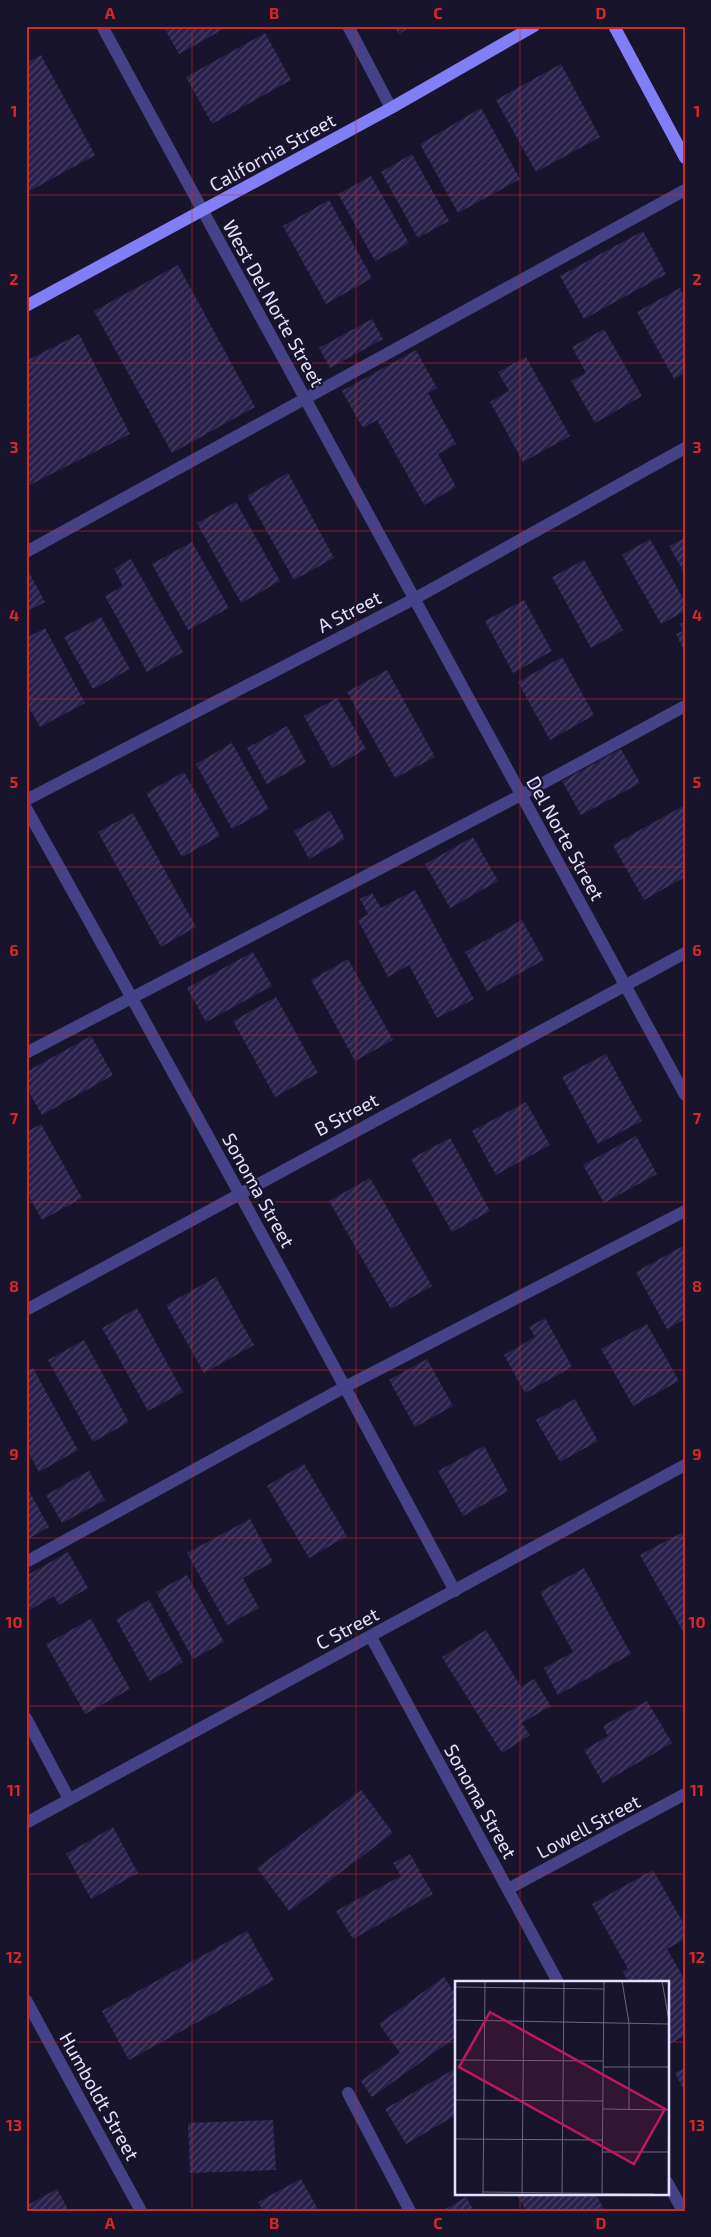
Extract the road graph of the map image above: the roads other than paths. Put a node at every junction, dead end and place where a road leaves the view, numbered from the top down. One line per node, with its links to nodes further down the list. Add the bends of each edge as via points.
1 (102, 26): 8 (street, West Del Norte Street)
2 (348, 26): 5 (street)
3 (534, 26): 5 (street, California Street)
4 (614, 26): 6 (street)
5 (391, 108): 8 (street, California Street)
6 (685, 158)
7 (685, 190): 10 (street)
8 (202, 211): 9 (street, California Street); 10 (street, West Del Norte Street)
9 (26, 306)
10 (305, 400): 12 (street); 13 (street, West Del Norte Street)
11 (685, 448): 13 (street, A Street)
12 (26, 552)
13 (414, 599): 15 (street, Del Norte Street); 16 (street, A Street)
14 (685, 706): 15 (street)
15 (521, 795): 19 (street, Del Norte Street); 20 (street)
16 (26, 800)
17 (26, 808): 20 (street, Sonoma Street)
18 (685, 953): 19 (street, B Street)
19 (625, 985): 22 (street, Del Norte Street); 23 (street, B Street)
20 (132, 997): 21 (street); 23 (street, Sonoma Street)
21 (26, 1053)
22 (685, 1095)
23 (239, 1193): 25 (street, B Street); 26 (street, Sonoma Street)
24 (685, 1211): 26 (street)
25 (26, 1310)
26 (343, 1388): 28 (street); 29 (street, Sonoma Street)
27 (685, 1465): 29 (street, C Street)
28 (26, 1562)
29 (455, 1591): 30 (street, C Street)
30 (371, 1637): 33 (street, C Street); 35 (street, Sonoma Street)
31 (26, 1718): 33 (street)
32 (685, 1794): 35 (street, Lowell Street)
33 (69, 1799): 34 (street, C Street)
34 (26, 1823)
35 (508, 1889): 36 (street, Sonoma Street)
36 (557, 1981)
37 (26, 2000): 40 (street, Humboldt Street)
38 (348, 2093): 41 (street)
39 (668, 2184): 42 (street)
40 (141, 2211)
41 (410, 2211)
42 (683, 2211)

